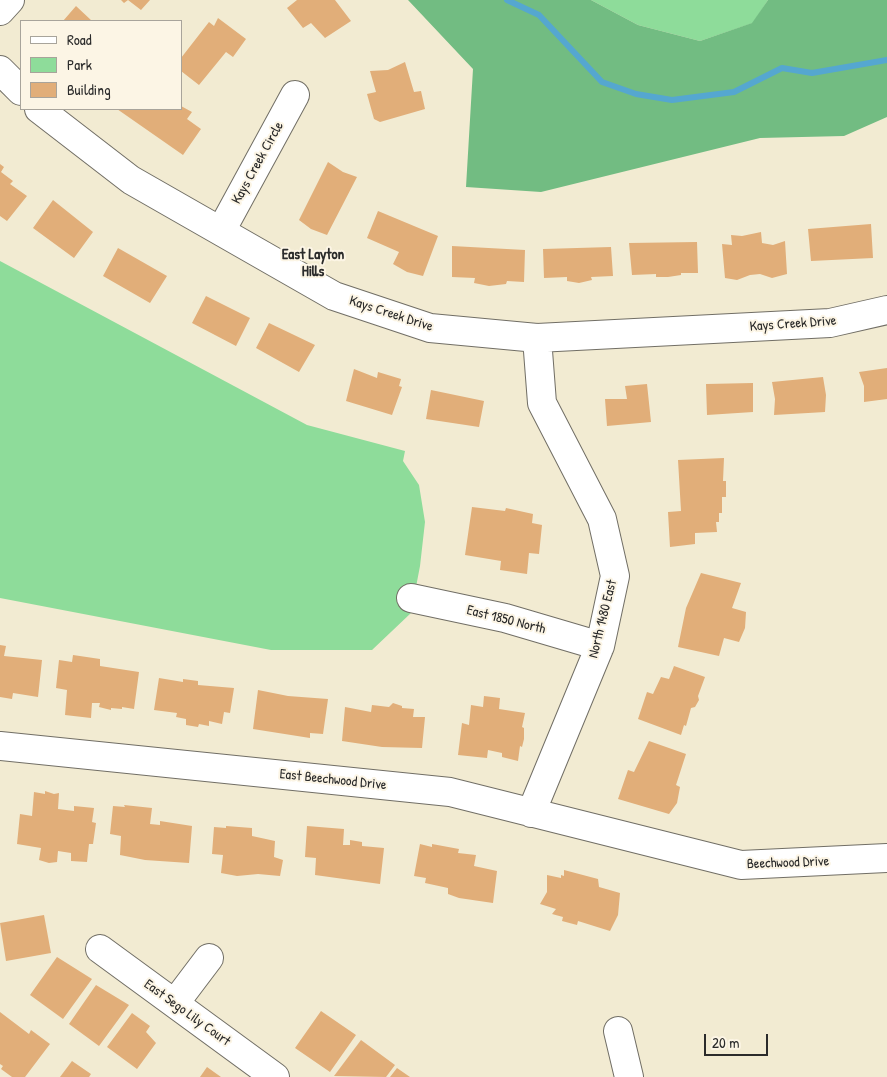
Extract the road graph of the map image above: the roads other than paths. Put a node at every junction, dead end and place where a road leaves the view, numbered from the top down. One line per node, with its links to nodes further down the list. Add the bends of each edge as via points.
1 (10, 0): 2 (street)
2 (0, 10)
3 (0, 70): 4 (street)
4 (20, 90)
5 (295, 95): 7 (street, Kays Creek Circle)
6 (40, 110): 7 (street, Kays Creek Drive, via 131,180)
7 (221, 232): 9 (street, Kays Creek Drive, via 334,296 430,328)
8 (887, 310): 9 (street, Kays Creek Drive, via 830,323)
9 (537, 338): 11 (street, North 1480 East, via 542,403 602,519 615,576)
10 (411, 598): 11 (street, East 1850 North, via 505,618)
11 (600, 646): 13 (street, North 1480 East)
12 (0, 746): 13 (street, East Beechwood Drive, via 450,792)
13 (531, 813): 14 (street, East Beechwood Drive)
14 (661, 846): 15 (street, Beechwood Drive, via 741,865)
15 (887, 858)
16 (100, 949): 18 (street, East Sego Lily Court)
17 (209, 958): 18 (street)
18 (175, 1004): 20 (street, East Sego Lily Court)
19 (618, 1031): 21 (street)
20 (275, 1077)
21 (629, 1077)

